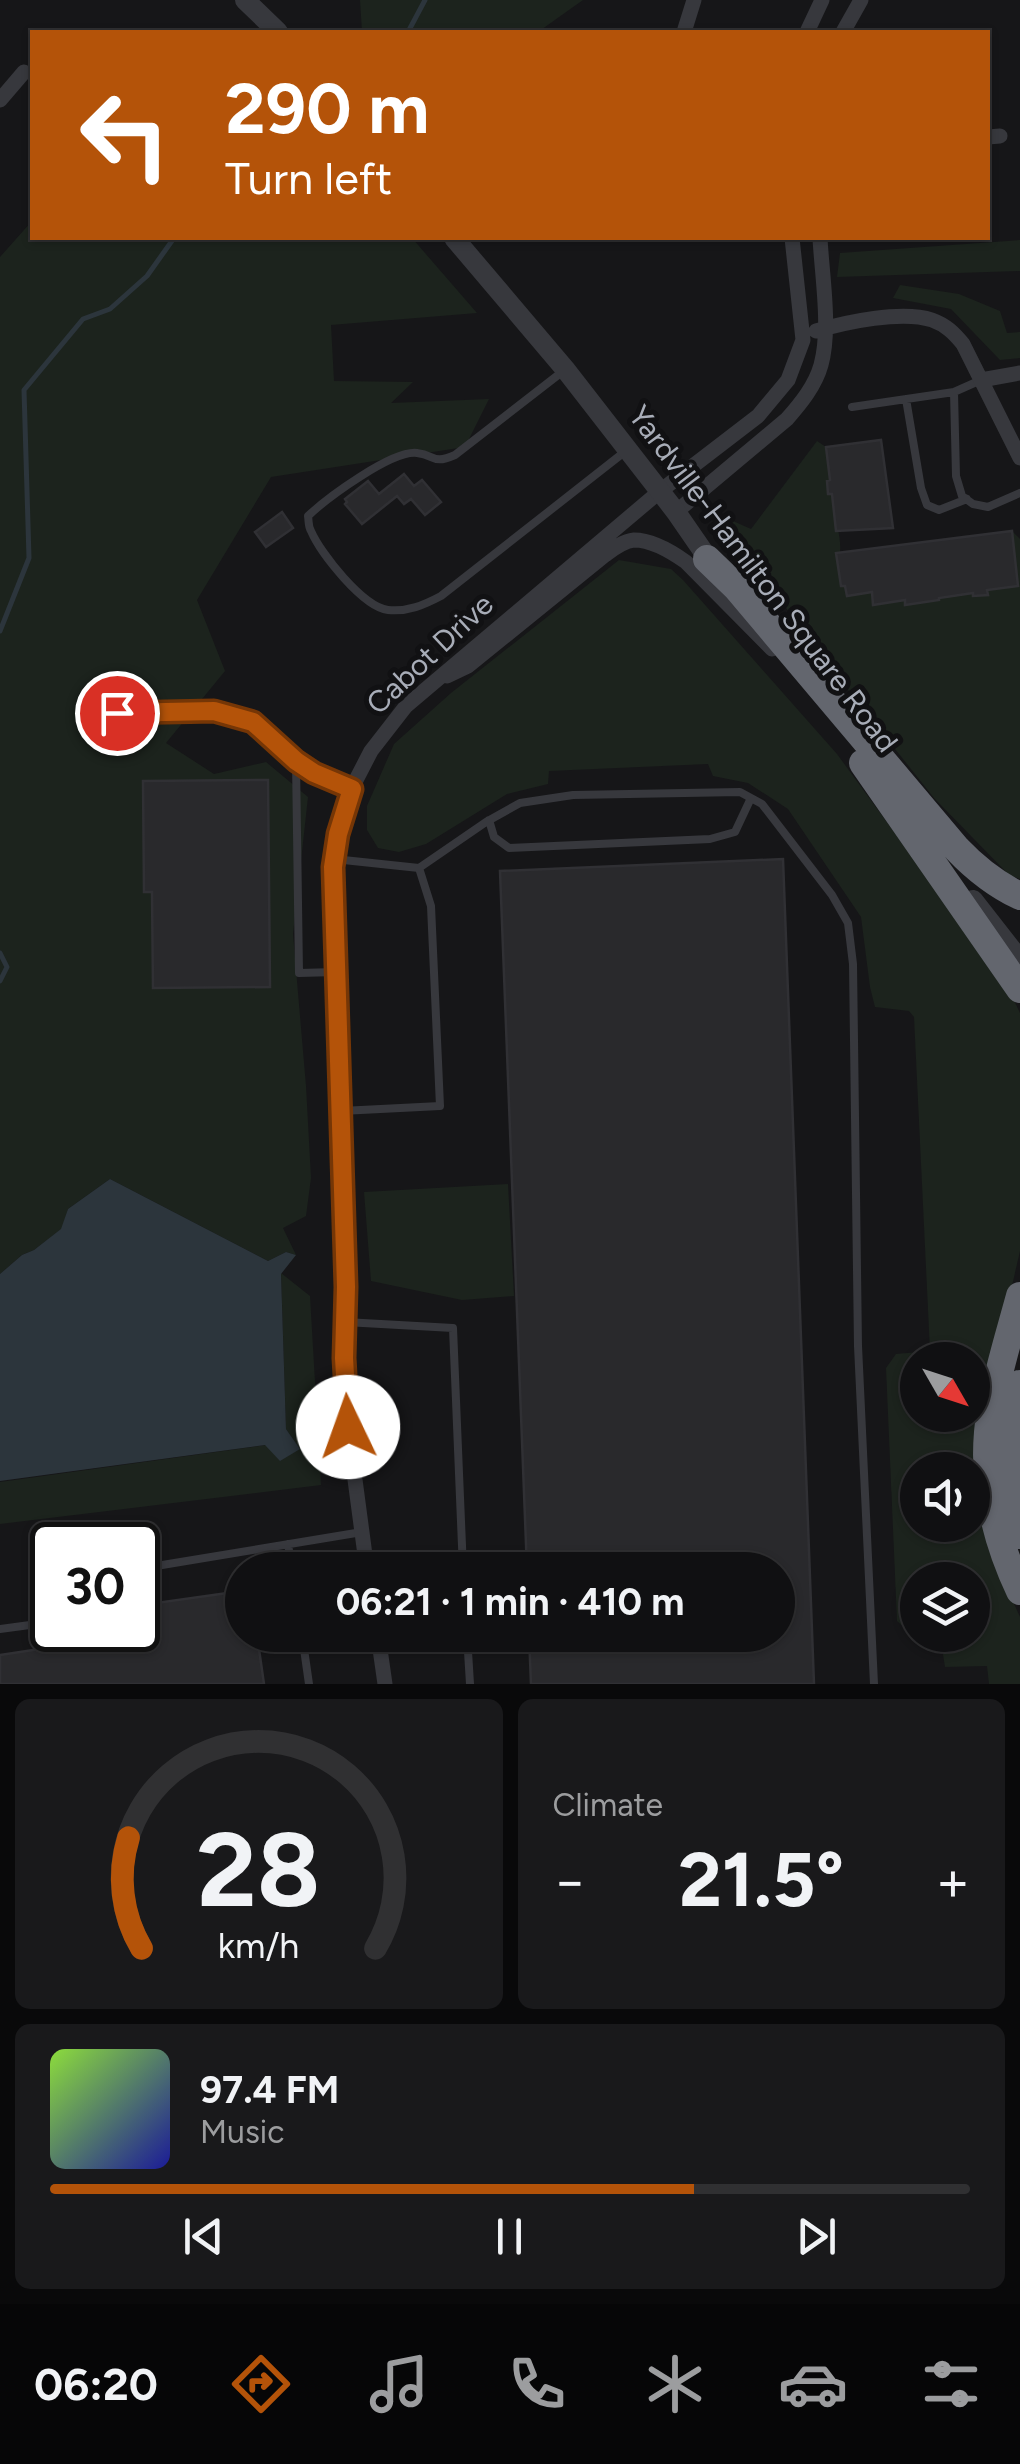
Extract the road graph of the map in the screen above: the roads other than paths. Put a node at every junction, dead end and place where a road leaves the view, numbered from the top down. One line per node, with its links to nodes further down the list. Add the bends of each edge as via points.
1 (245, 0): 5 (street)
2 (694, 0): 6 (street)
3 (822, 0): 7 (street)
4 (861, 0): 8 (street)
5 (276, 30)
6 (685, 30)
7 (808, 30)
8 (845, 30)
9 (24, 72): 10 (street)
10 (0, 100)
11 (456, 240): 16 (street, Yardville-Hamilton Square Road)
12 (792, 240): 15 (street)
13 (820, 240): 14 (street)
14 (825, 328): 15 (street); 18 (street, via 880,318 935,321 963,344); 28 (street, via 820,368 803,402)
15 (802, 335): 25 (street, Cabot Drive, via 788,380 758,416)
16 (565, 369): 23 (street, Yardville-Hamilton Square Road); 23 (lane, via 444,460 416,453 390,460 318,506 308,516 309,529 362,598 385,610 418,608)
17 (1020, 372): 18 (street)
18 (981, 380): 19 (lane); 22 (street)
19 (954, 392): 20 (lane); 27 (lane, via 956,476)
20 (906, 399): 21 (lane); 27 (lane, via 926,504 939,510)
21 (852, 407)
22 (1016, 439): 24 (street)
23 (628, 450): 25 (street, Yardville-Hamilton Square Road)
24 (1020, 458)
25 (658, 492): 28 (street, Yardville-Hamilton Square Road); 31 (street, Cabot Drive)
26 (1020, 493): 27 (lane, via 988,508)
27 (967, 499)
28 (676, 512): 29 (street, Yardville-Hamilton Square Road)
29 (707, 559): 30 (street, Yardville-Hamilton Square Road); 40 (highway, via 956,849)
30 (784, 661): 31 (street, via 686,562 634,540 604,555 468,666); 33 (street, Yardville-Hamilton Square Road)
31 (429, 683): 35 (street, Cabot Drive, via 387,728)
32 (117, 713): 34 (lane, via 214,711 253,722)
33 (845, 738): 41 (street, Yardville-Hamilton Square Road); 43 (highway)
34 (296, 761): 35 (lane); 42 (lane, via 299,973)
35 (352, 789): 38 (street, Cabot Drive)
36 (751, 798): 37 (lane, via 740,792 573,795 520,802); 37 (lane, via 735,832 710,839 509,848 494,837); 64 (lane, via 832,895 848,924 854,964 858,1346)
37 (489, 820): 39 (lane)
38 (334, 859): 39 (lane); 42 (street, Cabot Drive)
39 (419, 868): 44 (lane, via 430,906 440,1106)
40 (1020, 896)
41 (1020, 960)
42 (336, 972): 44 (street, Cabot Drive)
43 (1020, 989)
44 (341, 1111): 46 (street, Cabot Drive)
45 (1020, 1296): 55 (highway, via 988,1439 998,1536)
46 (345, 1322): 48 (street, Cabot Drive, via 348,1427); 53 (lane, via 452,1328)
47 (1020, 1384): 49 (highway, via 1010,1468)
48 (362, 1532): 50 (lane); 52 (street, Cabot Drive)
49 (1020, 1535)
50 (288, 1544): 51 (lane); 54 (lane)
51 (289, 1552)
52 (365, 1552)
53 (461, 1552)
54 (160, 1565)
55 (1020, 1591)
56 (30, 1625): 57 (lane)
57 (0, 1629)
58 (305, 1652): 61 (lane)
59 (380, 1652): 62 (street)
60 (468, 1652): 63 (lane)
61 (310, 1684)
62 (385, 1684)
63 (470, 1684)
64 (874, 1684)

